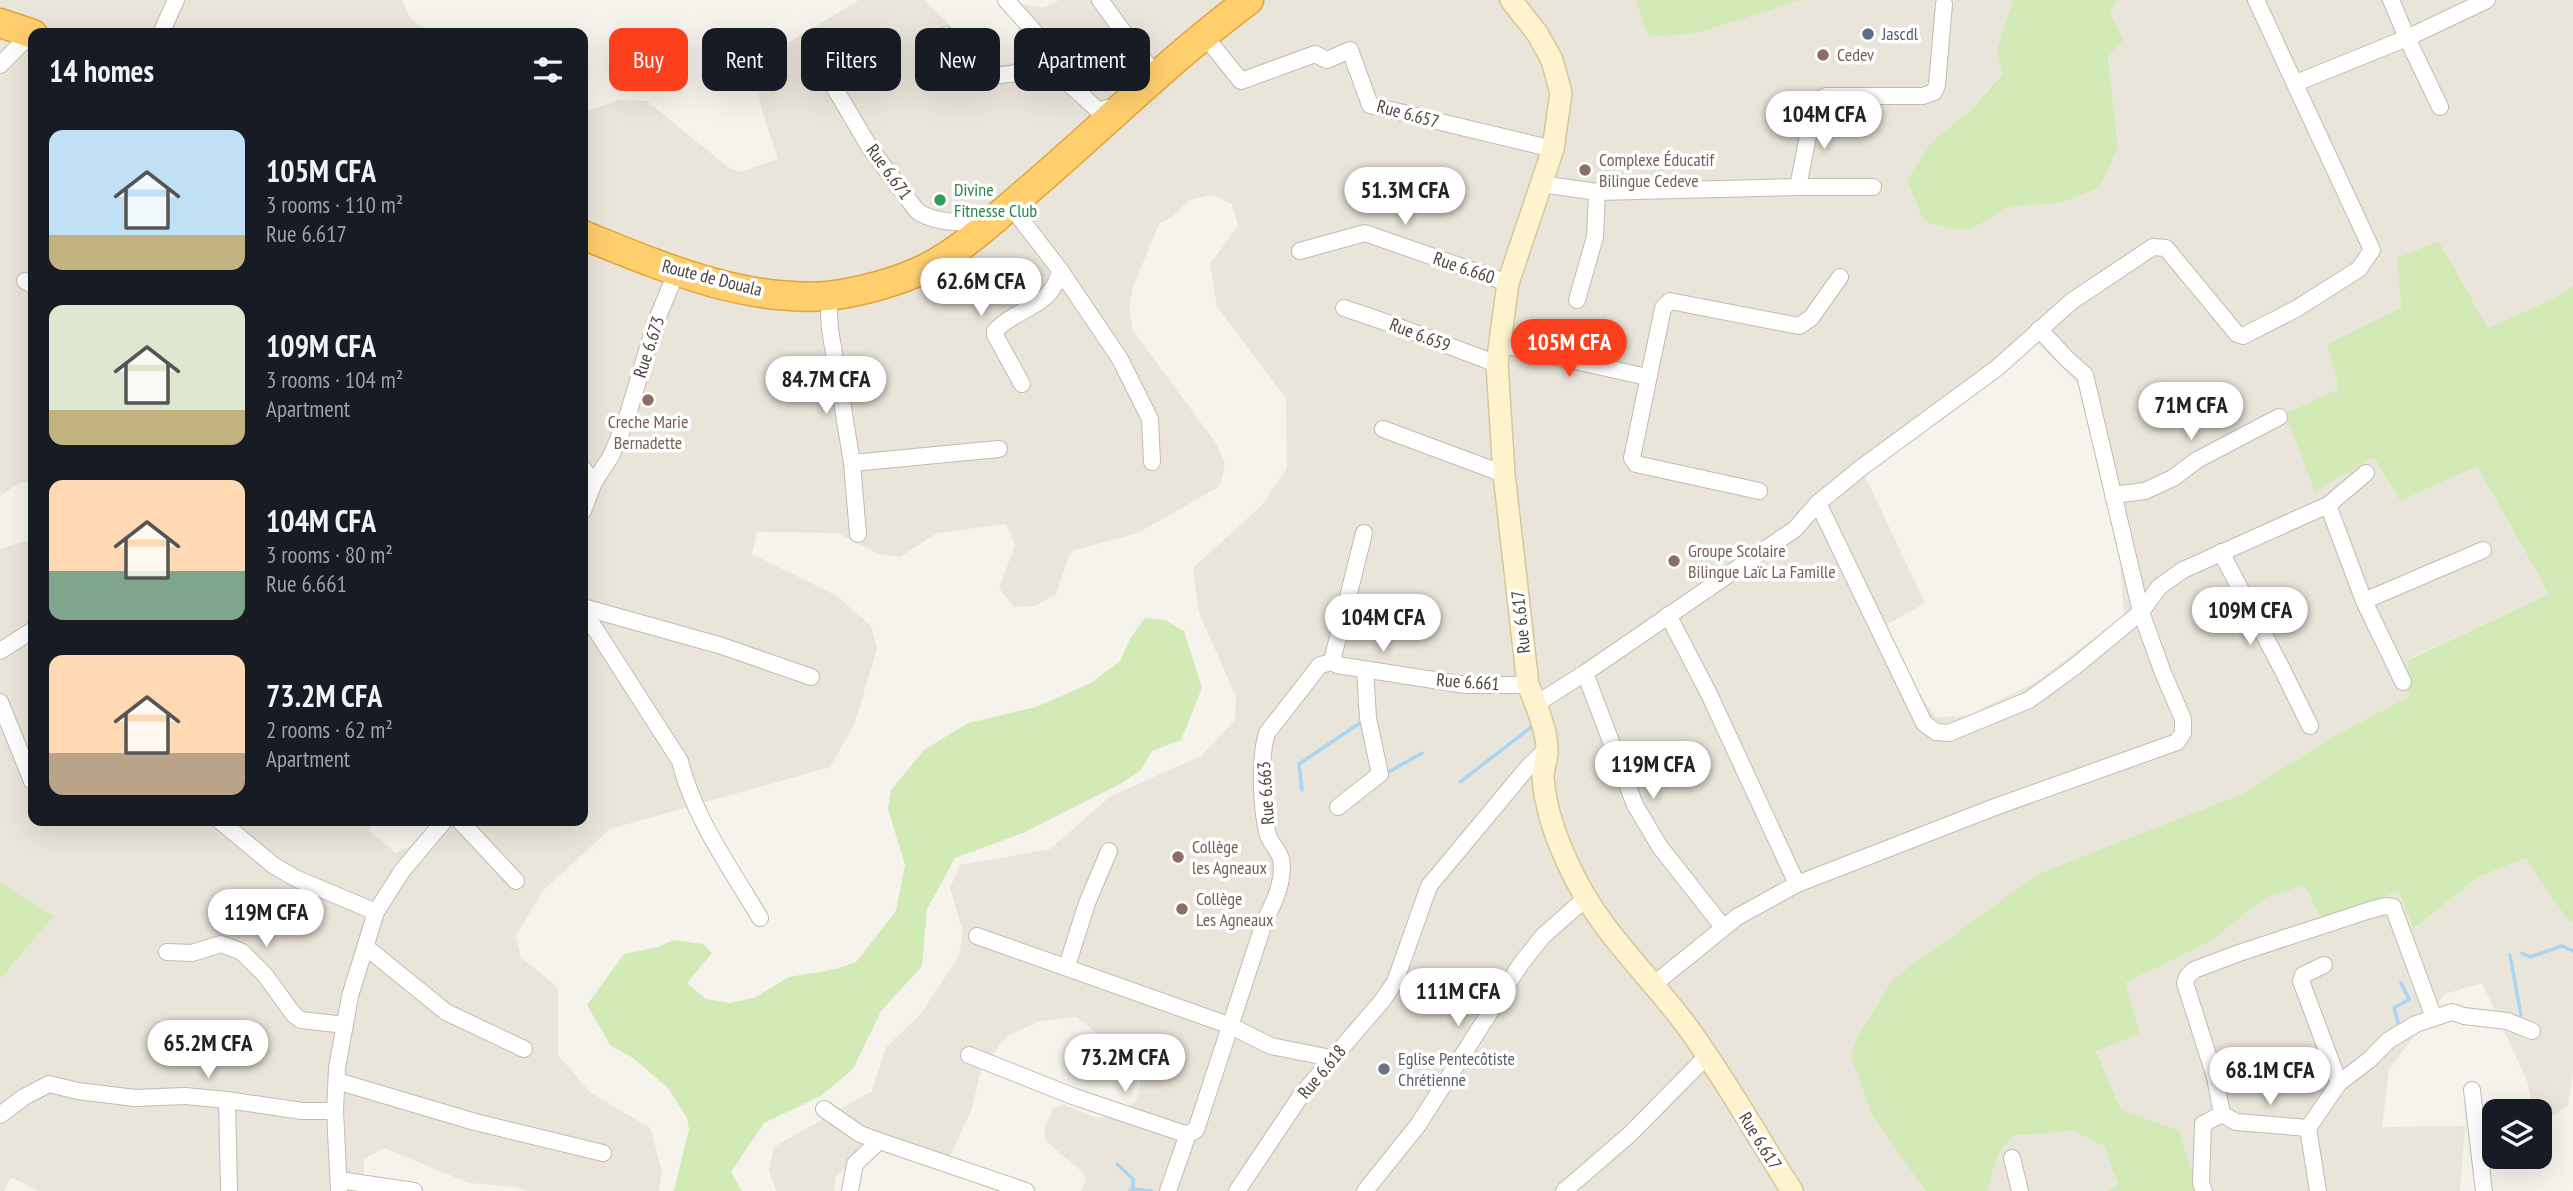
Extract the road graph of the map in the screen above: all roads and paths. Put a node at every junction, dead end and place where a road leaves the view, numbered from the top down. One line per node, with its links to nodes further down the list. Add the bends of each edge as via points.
1 (176, 0): 11 (street)
2 (1006, 0): 21 (street, via 1057,57)
3 (1100, 0): 18 (street)
4 (1249, 0): 13 (highway, Route de Douala)
5 (1511, 0): 24 (street, Rue 6.617, via 1552,60 1561,93)
6 (2256, 0): 19 (street)
7 (2390, 0): 14 (street)
8 (2487, 0): 14 (street)
9 (1944, 4): 26 (street, via 1934,92 1923,96 1826,96 1817,101)
10 (0, 23): 12 (highway)
11 (163, 28)
12 (28, 32)
13 (1203, 34): 18 (highway, Route de Douala); 24 (street, Rue 6.657, via 1241,81 1315,54 1327,60 1350,50 1370,106)
14 (2407, 37): 19 (street); 23 (street)
15 (28, 39): 16 (street)
16 (0, 65)
17 (1000, 75): 21 (street, via 1032,67 1051,71)
18 (1157, 78): 22 (highway, Route de Douala)
19 (2296, 83): 40 (street, via 2372,250 2359,269 2243,336 2166,248 2153,247)
20 (836, 91): 30 (street, Rue 6.671, via 870,148 917,211 935,219)
21 (1080, 93): 22 (street, via 1098,110)
22 (1126, 103): 29 (highway, Route de Douala)
23 (2440, 107)
24 (1553, 149): 25 (street, Rue 6.617)
25 (1541, 184): 28 (street); 36 (street, Rue 6.617)
26 (1798, 187): 27 (street); 28 (street)
27 (1873, 187)
28 (1597, 192): 38 (street, via 1595,237)
29 (1010, 205): 30 (highway, Route de Douala); 33 (street)
30 (988, 224): 37 (highway, Route de Douala, via 925,269)
31 (588, 240): 34 (highway, Route de Douala)
32 (1300, 251): 36 (street, Rue 6.660, via 1365,233)
33 (1060, 270): 43 (street, via 1053,290 995,331); 47 (street, via 1143,402 1150,419)
34 (676, 273): 37 (highway, Route de Douala, via 760,292); 51 (street, Rue 6.673, via 611,456)
35 (1840, 277): 42 (street, via 1811,318 1799,326 1670,301 1663,308)
36 (1508, 283): 41 (street, Rue 6.617)
37 (828, 296): 48 (street)
38 (1577, 300)
39 (1344, 308): 41 (street, Rue 6.659)
40 (2039, 329): 53 (street, via 2085,375); 54 (street, via 1997,368)
41 (1498, 354): 42 (street, Rue 6.659); 50 (street, Rue 6.617)
42 (1647, 377): 52 (street, via 1634,462)
43 (1022, 384)
44 (2279, 417): 53 (street, via 2145,491)
45 (1383, 429): 50 (street)
46 (999, 449): 48 (street)
47 (1152, 461)
48 (852, 463): 57 (street)
49 (2366, 473): 55 (street)
50 (1504, 474): 72 (street, Rue 6.617)
51 (588, 476)
52 (1759, 491)
53 (2113, 495): 62 (street)
54 (1818, 503): 62 (street, via 1924,723 1936,732 1949,733 2029,700); 63 (street, via 1795,529)
55 (2328, 505): 59 (street); 60 (street)
56 (1364, 533): 67 (street)
57 (858, 534)
58 (2483, 550): 60 (street)
59 (2221, 552): 62 (street, via 2159,587); 74 (street)
60 (2364, 601): 71 (street)
61 (588, 609): 70 (street, via 722,646)
62 (2141, 612): 83 (street, via 2183,719 2178,742)
63 (1668, 615): 69 (street); 83 (street)
64 (588, 616): 86 (street, via 680,761 697,812)
65 (28, 633): 66 (street)
66 (0, 652)
67 (1333, 662): 68 (street, Rue 6.661); 96 (street, Rue 6.663, via 1320,665 1267,733 1263,746 1265,819 1269,839 1281,858 1278,895 1265,920)
68 (1365, 670): 72 (street, Rue 6.661); 77 (street, via 1368,718 1380,774)
69 (1585, 673): 72 (street); 87 (street, via 1635,805 1660,847)
70 (811, 677)
71 (2403, 682)
72 (1532, 694): 75 (street, Rue 6.617)
73 (0, 702): 76 (street)
74 (2310, 726)
75 (1547, 749): 84 (street, Rue 6.617, via 1543,775 1557,838); 101 (street, Rue 6.618, via 1430,886 1395,982)
76 (28, 771)
77 (1338, 807)
78 (226, 826): 85 (street, via 295,878)
79 (440, 826): 85 (street, via 402,871)
80 (465, 826): 82 (street)
81 (1110, 851): 92 (street)
82 (516, 881)
83 (1797, 884): 87 (street)
84 (1586, 898): 93 (street, Rue 6.617); 122 (street, via 1543,936 1520,965 1418,1125)
85 (376, 912): 89 (street)
86 (760, 918)
87 (1723, 927): 93 (street)
88 (977, 936): 92 (street)
89 (367, 948): 95 (street); 98 (street, via 446,1012)
90 (167, 952): 95 (street, via 192,953 220,944 242,952 301,1020)
91 (2324, 965): 103 (street, via 2303,975 2301,981)
92 (1067, 966): 96 (street)
93 (1653, 985): 100 (street, Rue 6.617)
94 (2434, 1018): 97 (street, via 2452,1012 2507,1021); 103 (street, via 2389,1040); 108 (street, via 2393,907 2370,910 2194,970 2185,983)
95 (345, 1025): 102 (street)
96 (1231, 1026): 101 (street, via 1271,1046); 111 (street, Rue 6.663, via 1196,1130)
97 (2532, 1031)
98 (524, 1049)
99 (969, 1055): 111 (street)
100 (1707, 1056): 123 (street, via 1629,1135); 124 (street, Rue 6.617)
101 (1331, 1058): 121 (street, Rue 6.618)
102 (337, 1081): 107 (street); 113 (street, via 475,1122)
103 (2339, 1083): 110 (street)
104 (2472, 1090): 128 (street)
105 (228, 1100): 107 (street); 109 (street, via 135,1098 49,1084); 116 (street)
106 (824, 1109): 112 (street, via 860,1134)
107 (335, 1111): 115 (street)
108 (2222, 1114): 110 (street, via 2236,1122); 126 (street, via 2203,1124)
109 (0, 1115)
110 (2308, 1128): 127 (street)
111 (1188, 1134): 120 (street, Rue 6.663)
112 (879, 1141): 118 (street, via 855,1164); 119 (street)
113 (603, 1153)
114 (2012, 1158): 125 (street)
115 (339, 1186): 117 (street)
116 (229, 1191)
117 (414, 1191)
118 (850, 1191)
119 (1026, 1191)
120 (1168, 1191)
121 (1237, 1191)
122 (1365, 1191)
123 (1564, 1191)
124 (1792, 1191)
125 (2020, 1191)
126 (2204, 1191)
127 (2318, 1191)
128 (2484, 1191)

